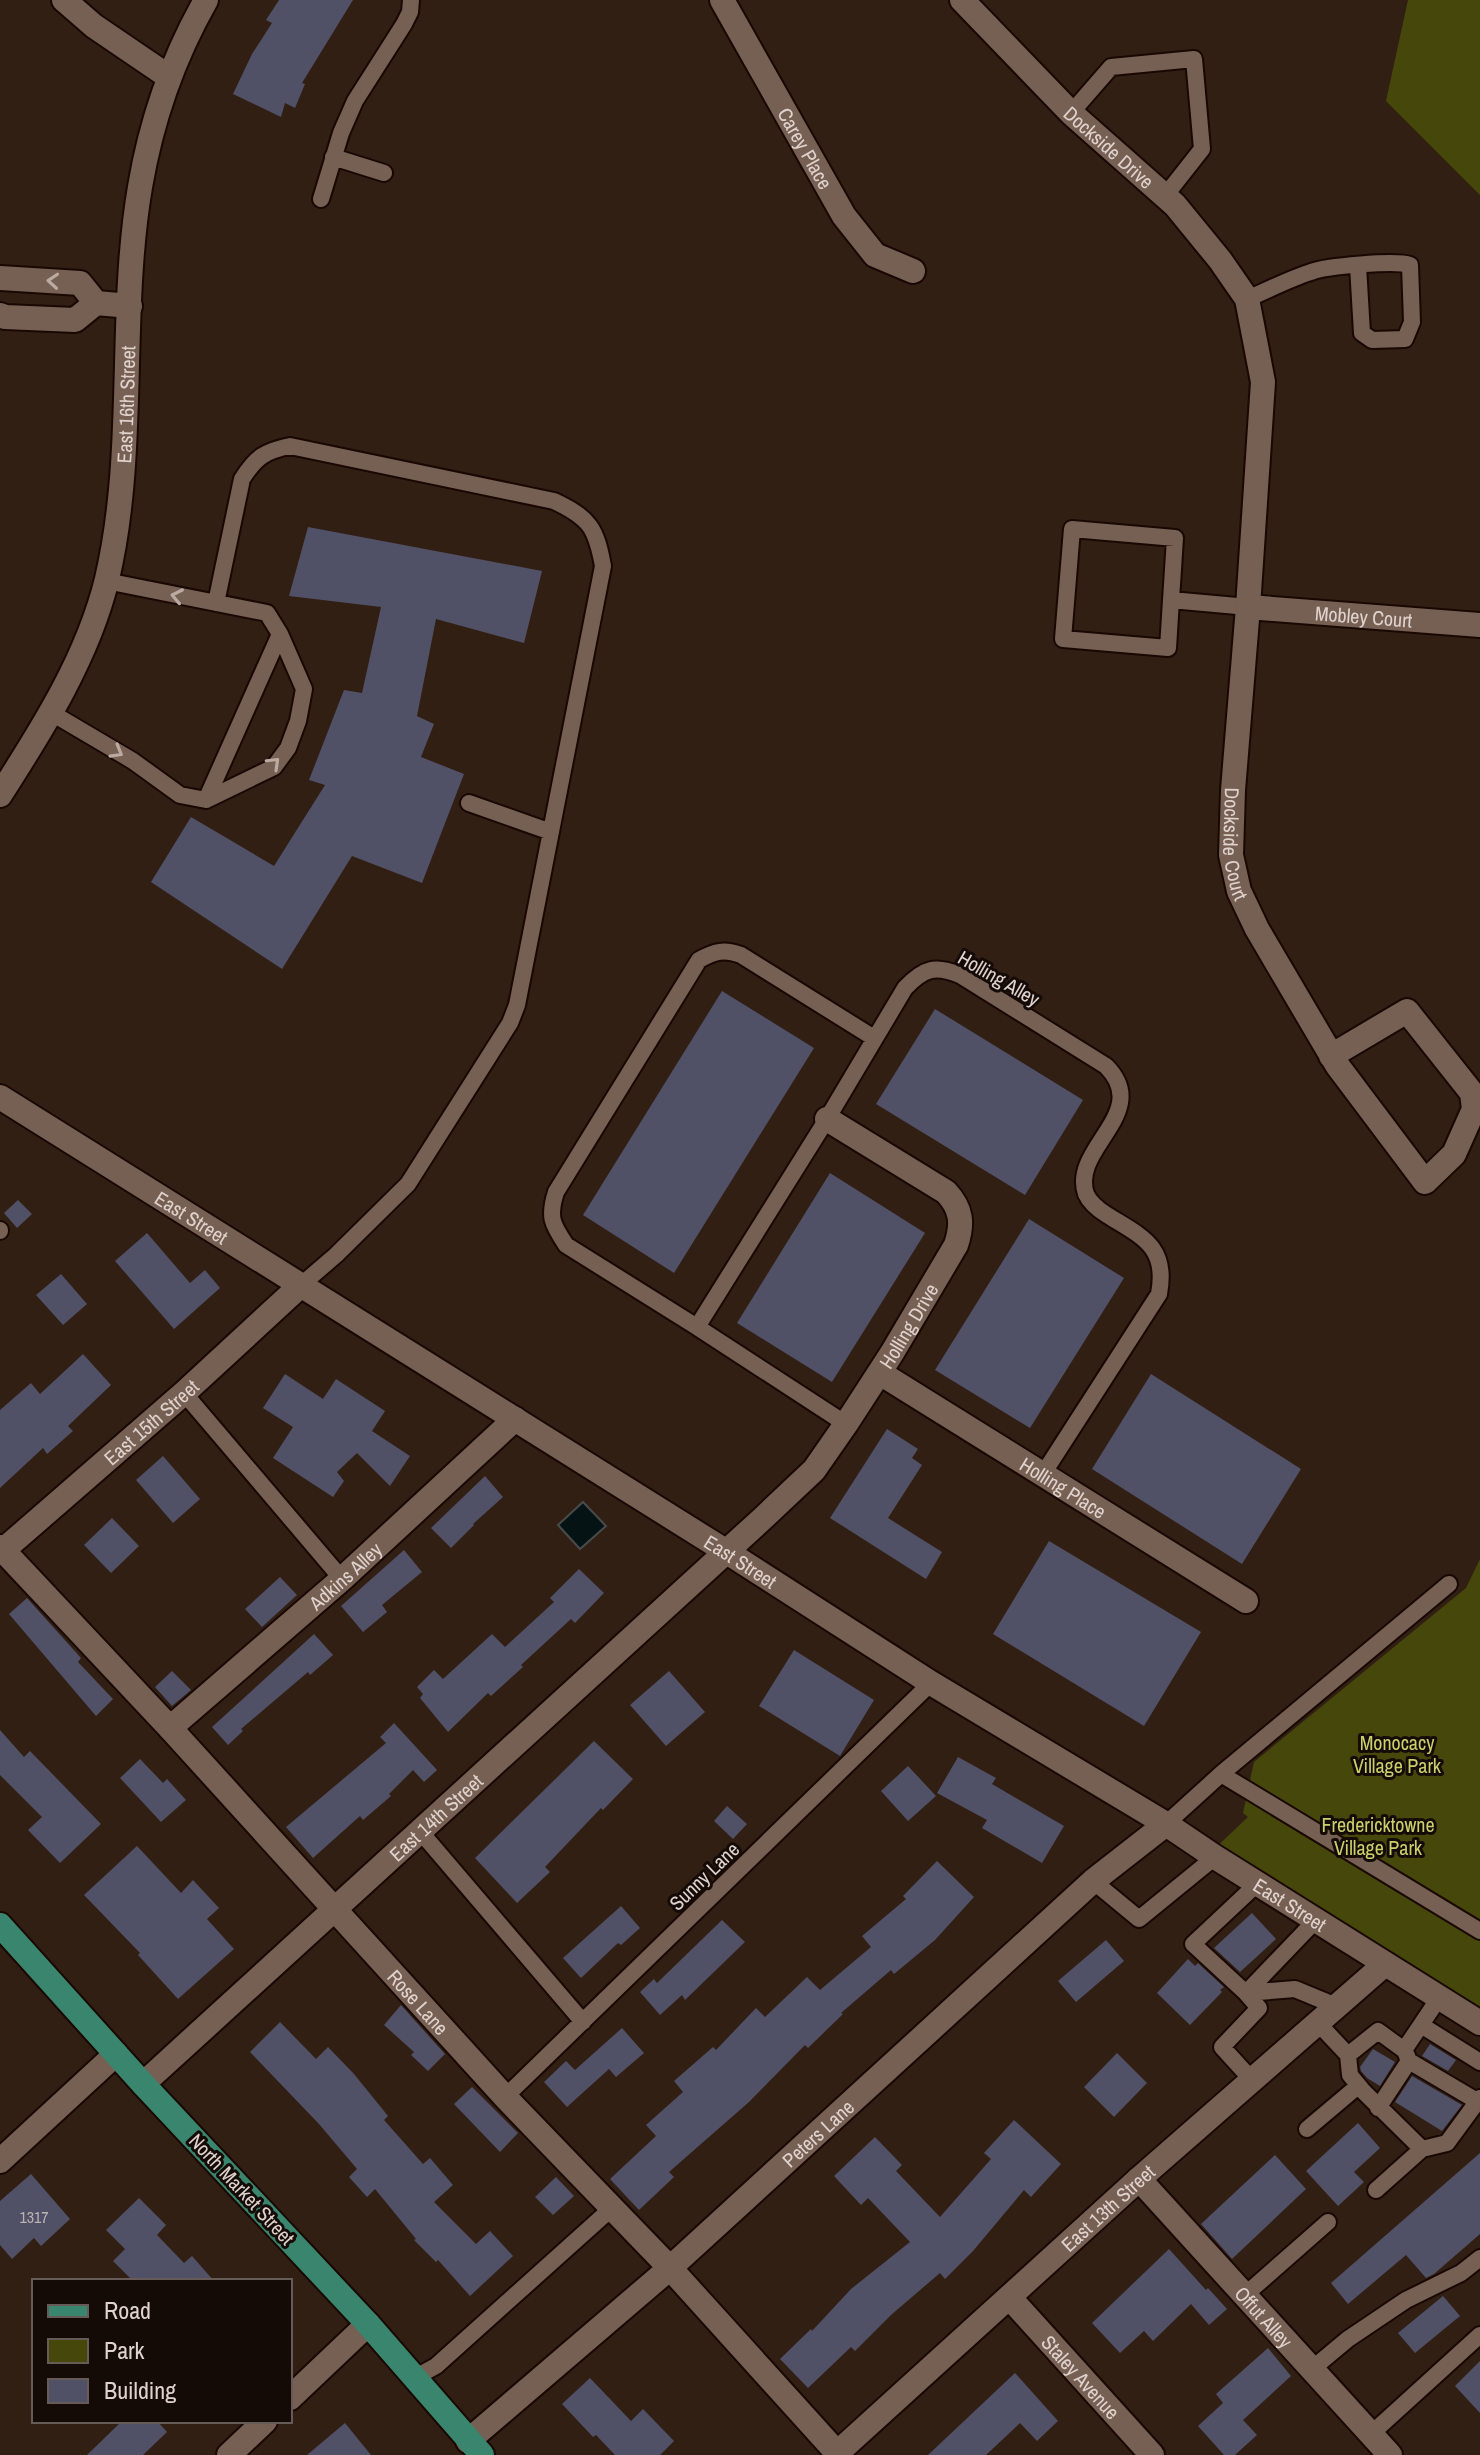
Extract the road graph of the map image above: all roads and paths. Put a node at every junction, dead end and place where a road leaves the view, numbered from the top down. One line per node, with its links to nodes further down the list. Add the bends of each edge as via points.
1 (64, 0): 6 (street)
2 (206, 0): 6 (street, East 16th Street)
3 (411, 0): 8 (lane, via 404,24 355,101)
4 (722, 0): 13 (street, Carey Place, via 844,216 875,255)
5 (962, 0): 7 (street, Dockside Drive)
6 (169, 77): 17 (street, East 16th Street, via 140,188)
7 (1071, 113): 10 (street, Dockside Drive); 10 (lane, via 1111,67 1194,59 1202,149)
8 (333, 157): 9 (lane); 11 (lane)
9 (384, 173)
10 (1165, 196): 15 (street, Dockside Drive)
11 (321, 199)
12 (1358, 266): 12 (lane, via 1410,265 1412,322 1405,339 1372,340 1362,333); 15 (lane, via 1313,271)
13 (913, 271)
14 (0, 278): 16 (street, one-way to 14, via 80,283)
15 (1247, 299): 22 (street, Dockside Drive, via 1263,382)
16 (96, 303): 17 (street); 18 (street, via 75,320)
17 (130, 306): 19 (street, East 16th Street, via 121,498)
18 (0, 315)
19 (106, 581): 21 (lane, one-way to 19); 25 (street, East 16th Street, via 91,631)
20 (1171, 600): 20 (lane, via 1168,648 1063,639 1072,529 1175,538); 22 (lane)
21 (216, 603): 24 (lane, via 267,613); 29 (lane, via 242,479 253,462 272,449 290,446 554,501 573,510 598,538 603,566)
22 (1248, 607): 23 (street, Mobley Court); 31 (street, Dockside Court, via 1231,855 1239,891 1257,929)
23 (1480, 625)
24 (280, 634): 27 (lane); 27 (lane, one-way to 24, via 274,767 288,748 304,689)
25 (50, 712): 26 (street, East 16th Street); 27 (lane, one-way to 27, via 180,795)
26 (0, 795)
27 (206, 800)
28 (469, 803): 29 (lane)
29 (551, 832): 34 (lane, via 510,1023 408,1184)
30 (874, 1038): 33 (lane, Holling Alley); 35 (lane, via 741,955 713,952 699,960 556,1192 550,1211 566,1245); 40 (lane, Holling Alley, via 917,974 943,968 1106,1066 1121,1089 1113,1122 1090,1160 1086,1195 1096,1208 1149,1242 1160,1262 1159,1294)
31 (1331, 1056): 31 (street, Dockside Court, via 1425,1182 1454,1154 1474,1109 1472,1093 1407,1011)
32 (0, 1097): 34 (street, East Street)
33 (827, 1119): 35 (lane, Holling Alley); 36 (street, Holling Drive, via 946,1192 961,1215 956,1245)
34 (300, 1286): 37 (street, East 15th Street); 38 (street, East Street)
35 (697, 1327): 39 (lane)
36 (880, 1373): 39 (street, Holling Drive); 40 (street, Holling Place)
37 (184, 1393): 41 (street, East 15th Street); 43 (lane)
38 (515, 1419): 42 (street, East Street); 43 (street, Adkins Alley)
39 (846, 1424): 42 (street, Holling Drive, via 814,1470)
40 (1043, 1474): 45 (street, Holling Place)
41 (1, 1550): 47 (street, Rose Lane)
42 (727, 1552): 46 (street, East Street); 50 (street, East 14th Street)
43 (342, 1579): 47 (street, Adkins Alley)
44 (1449, 1584): 48 (lane)
45 (1246, 1601)
46 (931, 1683): 49 (street, East Street); 62 (lane, Sunny Lane)
47 (170, 1728): 54 (street, Rose Lane)
48 (1221, 1774): 49 (lane); 57 (lane)
49 (1166, 1824): 51 (street, East Street); 52 (street, Peters Lane)
50 (419, 1830): 54 (street, East 14th Street); 62 (lane)
51 (1215, 1857): 52 (lane, via 1139,1919); 53 (street, East Street)
52 (1093, 1881): 84 (street, Peters Lane)
53 (1258, 1883): 55 (street, East Street); 59 (lane, via 1193,1944)
54 (334, 1909): 71 (street, East 14th Street); 73 (street, Rose Lane)
55 (1316, 1920): 58 (street, East Street); 59 (lane)
56 (0, 1925): 66 (main road, North Market Street)
57 (1480, 1931)
58 (1385, 1964): 60 (street, East Street); 61 (street, East 13th Street)
59 (1246, 1993): 61 (lane, via 1295,1989); 70 (lane, via 1259,2008 1222,2047)
60 (1439, 1998): 64 (street, East Street); 65 (lane)
61 (1336, 2006): 63 (street, East 13th Street)
62 (583, 2022): 73 (lane, Sunny Lane)
63 (1317, 2022): 67 (lane); 70 (street, East 13th Street)
64 (1480, 2023)
65 (1421, 2025): 68 (lane); 69 (lane)
66 (116, 2054): 71 (main road, North Market Street); 78 (street)
67 (1348, 2055): 68 (lane, via 1378,2031); 72 (lane, via 1350,2075)
68 (1407, 2055): 74 (lane); 75 (lane)
69 (1480, 2062)
70 (1252, 2080): 79 (street, East 13th Street)
71 (143, 2084): 87 (main road, North Market Street)
72 (1358, 2086): 75 (lane); 76 (lane)
73 (505, 2097): 81 (street, Rose Lane)
74 (1479, 2100): 77 (lane, via 1447,2143)
75 (1378, 2108): 77 (lane)
76 (1307, 2129)
77 (1422, 2149): 80 (lane)
78 (0, 2161)
79 (1139, 2179): 85 (street, Offut Alley); 86 (street, East 13th Street)
80 (1376, 2190)
81 (612, 2208): 84 (street, Rose Lane); 90 (lane, via 436,2366)
82 (1328, 2222): 85 (lane)
83 (1480, 2258): 89 (lane, via 1406,2300)
84 (670, 2268): 94 (street, Peters Lane); 95 (street, Rose Lane)
85 (1245, 2295): 89 (street, Offut Alley)
86 (1010, 2298): 95 (street, East 13th Street); 97 (street, Staley Avenue)
87 (368, 2324): 90 (main road, North Market Street); 91 (street)
88 (1480, 2335): 93 (lane)
89 (1312, 2369): 93 (street, Offut Alley)
90 (414, 2378): 94 (main road, North Market Street)
91 (292, 2396)
92 (263, 2423): 96 (street)
93 (1371, 2434): 98 (street, Offut Alley)
94 (475, 2448)
95 (837, 2454)
96 (229, 2455)
97 (1152, 2455)
98 (1390, 2455)

